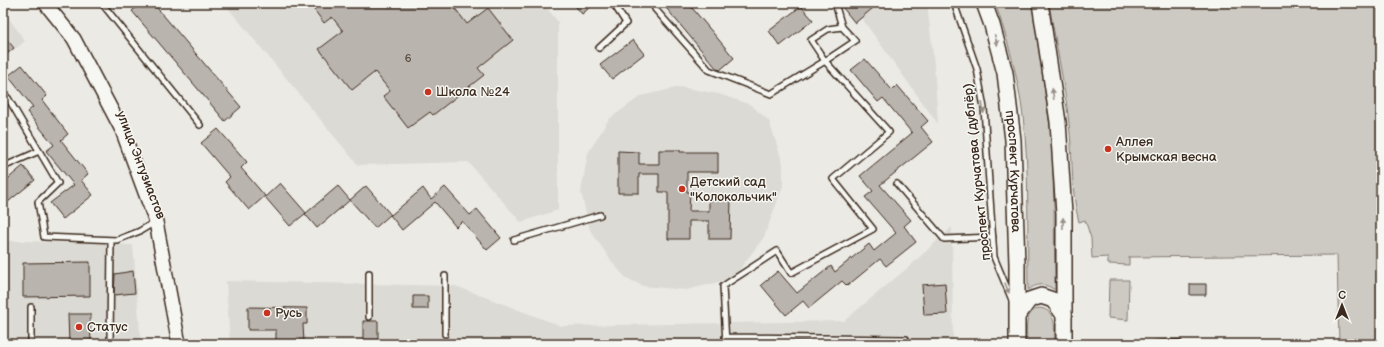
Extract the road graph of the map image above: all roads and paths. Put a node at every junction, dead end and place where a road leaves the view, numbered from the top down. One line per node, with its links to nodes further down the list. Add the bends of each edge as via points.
1 (45, 3): 19 (street, via 74,39 122,130)
2 (54, 3): 36 (street, улица Энтузиастов, via 76,30 128,126 163,219)
3 (613, 3): 11 (lane, via 626,23)
4 (653, 3): 12 (lane, via 655,9 709,70 771,94)
5 (835, 3): 10 (lane)
6 (954, 3): 20 (lane, проспект Курчатова (дублёр), one-way to 20, via 977,69 984,108)
7 (984, 3): 26 (main road, проспект Курчатова, one-way to 26, via 1005,72 1013,140)
8 (1040, 3): 27 (main road, one-way to 8, via 1064,214 1058,122)
9 (104, 6): 14 (lane)
10 (842, 27): 12 (lane, via 855,41); 12 (lane, via 828,29 811,40)
11 (599, 48)
12 (825, 61): 30 (lane, via 889,132 833,179 873,229 791,273 777,251 724,286)
13 (3, 102): 15 (lane, via 8,98)
14 (200, 125)
15 (39, 151): 16 (lane); 21 (lane, via 58,183 38,202 44,237)
16 (3, 168)
17 (897, 184): 20 (lane, via 944,239)
18 (600, 215): 22 (lane)
19 (156, 222): 21 (lane, via 140,232); 35 (street)
20 (993, 237): 26 (lane, проспект Курчатова (дублёр), one-way to 26, via 994,257)
21 (111, 240): 34 (lane)
22 (514, 240)
23 (369, 273): 28 (lane)
24 (445, 276): 29 (lane)
25 (31, 307): 33 (lane)
26 (1018, 315): 27 (main road, via 1029,300 1041,296 1053,300); 38 (main road, проспект Курчатова)
27 (1064, 315): 39 (main road)
28 (368, 317)
29 (445, 334)
30 (726, 337): 31 (lane); 37 (lane)
31 (906, 340)
32 (1179, 343): 42 (lane)
33 (31, 344)
34 (110, 344)
35 (178, 344)
36 (187, 344)
37 (726, 344)
38 (1017, 344)
39 (1064, 344)
40 (1101, 344): 41 (lane)
41 (1107, 344)
42 (1156, 344)

